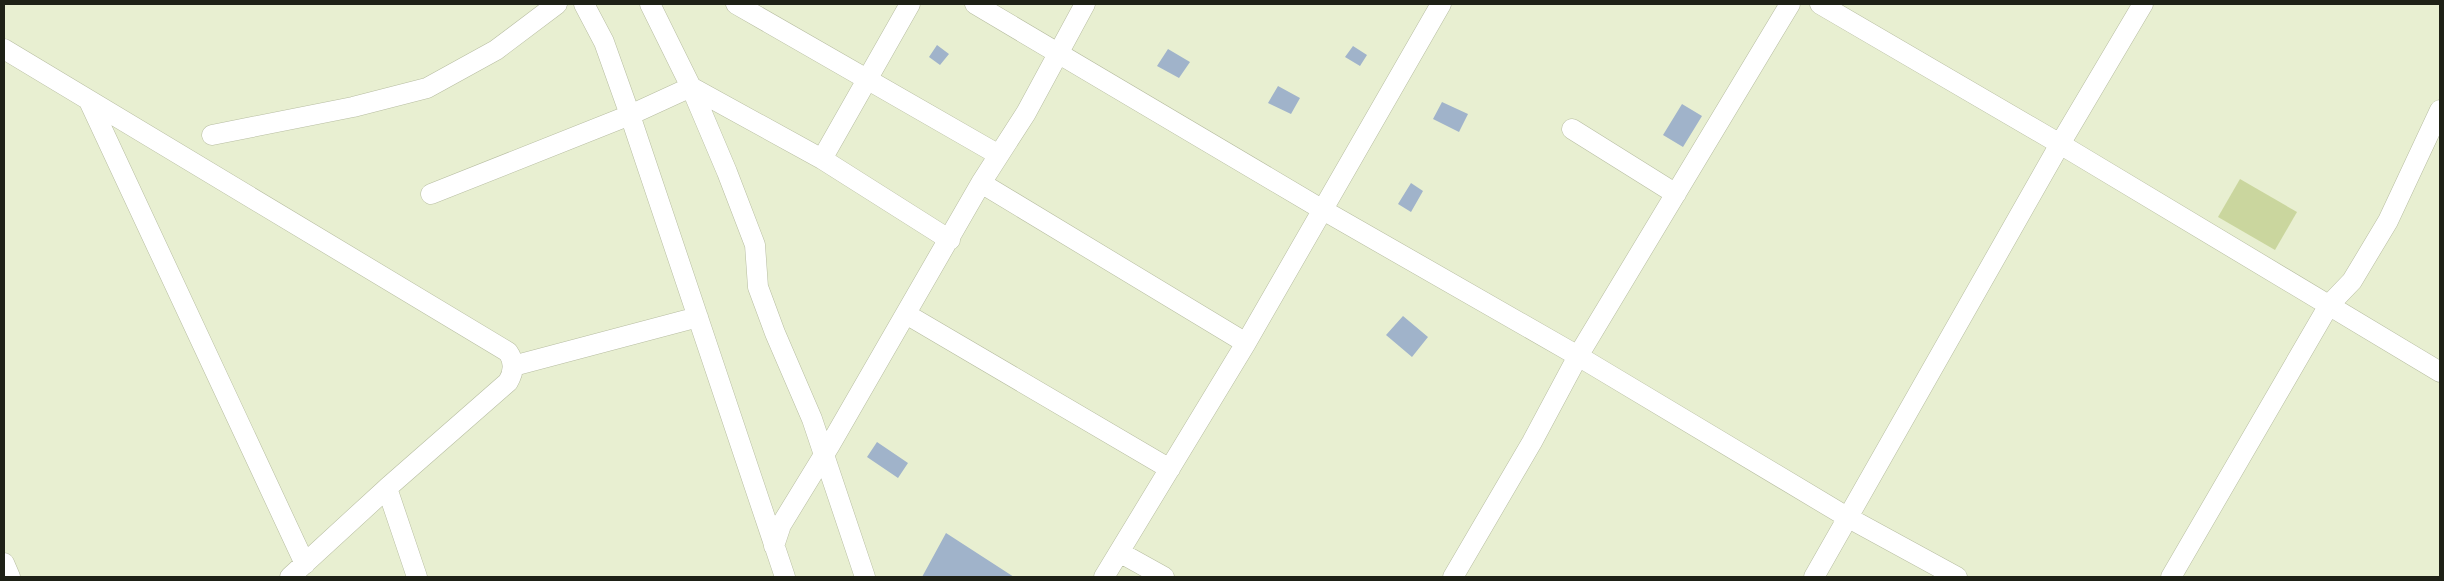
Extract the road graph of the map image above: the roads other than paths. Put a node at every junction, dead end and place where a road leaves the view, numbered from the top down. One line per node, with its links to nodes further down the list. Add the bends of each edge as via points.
1 (557, 4): 20 (street, via 496,50 427,88 353,107)
2 (584, 4): 18 (street, via 604,42)
3 (650, 4): 15 (street)
4 (736, 4): 14 (street)
5 (910, 4): 14 (street)
6 (975, 4): 13 (street)
7 (1085, 4): 13 (street)
8 (1441, 4): 27 (street)
9 (1790, 4): 26 (street)
10 (1820, 4): 21 (street)
11 (2143, 4): 21 (street)
12 (4, 49): 16 (street)
13 (1059, 52): 22 (street); 27 (street)
14 (866, 78): 22 (street); 23 (street)
15 (691, 87): 18 (street); 23 (street); 36 (street, via 754,245 758,287 812,418)
16 (89, 100): 34 (street, via 508,352); 43 (street)
17 (2440, 110): 29 (street, via 2388,221 2352,281)
18 (630, 115): 25 (street); 31 (street)
19 (1572, 129): 26 (street)
20 (212, 135)
21 (2060, 144): 29 (street); 39 (street)
22 (999, 155): 24 (street)
23 (822, 159): 28 (street)
24 (981, 183): 28 (street); 32 (street)
25 (431, 194)
26 (1676, 194): 33 (street)
27 (1323, 210): 32 (street); 33 (street)
28 (950, 240): 30 (street)
29 (2329, 305): 35 (street); 53 (street)
30 (906, 314): 36 (street); 37 (street)
31 (698, 317): 34 (street); 40 (street)
32 (1246, 342): 37 (street)
33 (1578, 356): 39 (street); 50 (street)
34 (513, 366): 38 (street, via 508,382)
35 (2440, 372)
36 (823, 456): 40 (street, via 781,525); 47 (street)
37 (1170, 469): 41 (street)
38 (387, 488): 43 (street); 45 (street)
39 (1848, 517): 51 (street); 52 (street)
40 (774, 546): 46 (street)
41 (1119, 552): 48 (street); 49 (street)
42 (4, 563): 44 (street)
43 (298, 571)
44 (10, 577)
45 (417, 577)
46 (785, 577)
47 (864, 577)
48 (1104, 577)
49 (1164, 577)
50 (1453, 577)
51 (1814, 577)
52 (1957, 577)
53 (2171, 577)

